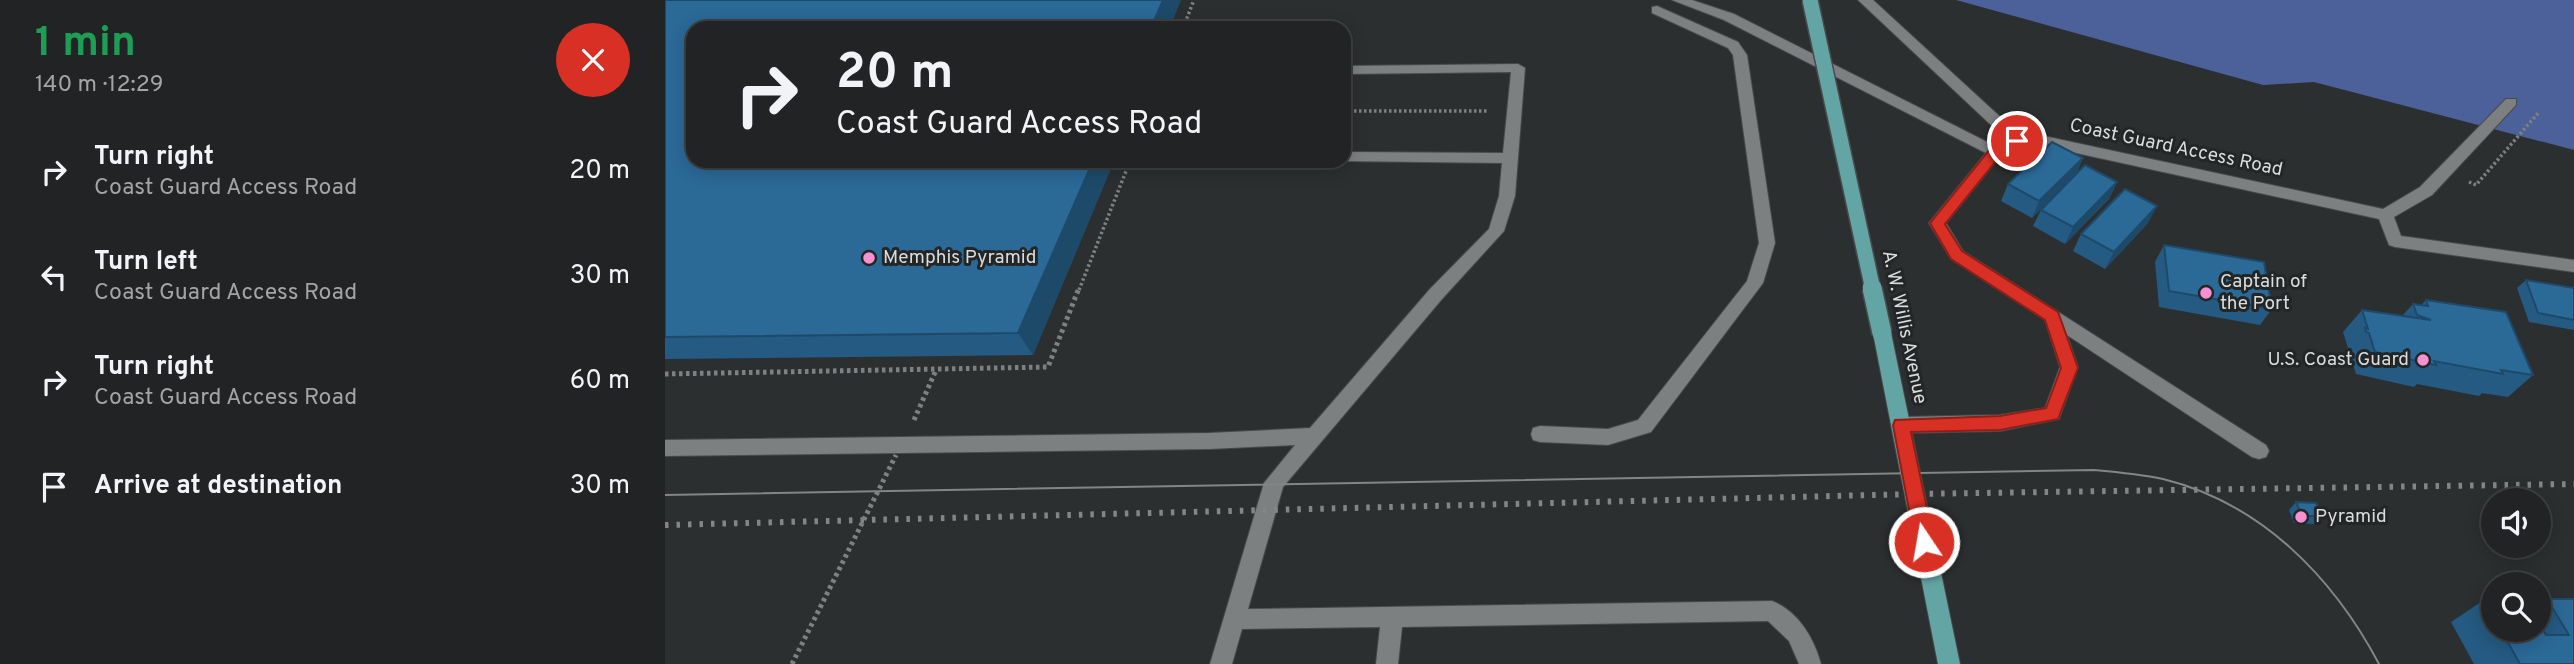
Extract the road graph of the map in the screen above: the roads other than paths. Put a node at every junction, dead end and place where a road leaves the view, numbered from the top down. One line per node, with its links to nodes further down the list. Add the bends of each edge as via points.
1 (1678, 0): 8 (lane, via 1729,17)
2 (1810, 0): 14 (main road, A. W. Willis Avenue, bridge)
3 (1865, 0): 7 (lane)
4 (1657, 10): 15 (lane, via 1733,45 1740,55 1767,243 1755,283 1644,426 1608,437)
5 (1351, 70): 10 (lane, via 1518,68)
6 (2511, 102): 11 (lane, via 2426,191)
7 (2017, 141): 8 (lane, Coast Guard Access Road); 11 (lane, Coast Guard Access Road, via 2044,141)
8 (1995, 152): 13 (lane, Coast Guard Access Road, via 1937,223 1957,255)
9 (1351, 157): 10 (lane)
10 (1511, 158): 16 (lane, via 1507,197 1496,231)
11 (2385, 215): 12 (lane, via 2395,241)
12 (2574, 267)
13 (2052, 316): 14 (lane, via 2069,368 2052,414 2000,423); 18 (lane)
14 (1901, 425): 24 (main road, A. W. Willis Avenue)
15 (1540, 434)
16 (1311, 436): 17 (lane, via 900,450); 20 (lane, via 1274,483)
17 (665, 448)
18 (2259, 450)
19 (1392, 617): 20 (lane); 22 (lane); 23 (lane, via 1772,611 1789,624 1808,650)
20 (1234, 619): 21 (lane)
21 (1221, 664)
22 (1387, 664)
23 (1810, 664)
24 (1949, 664)

